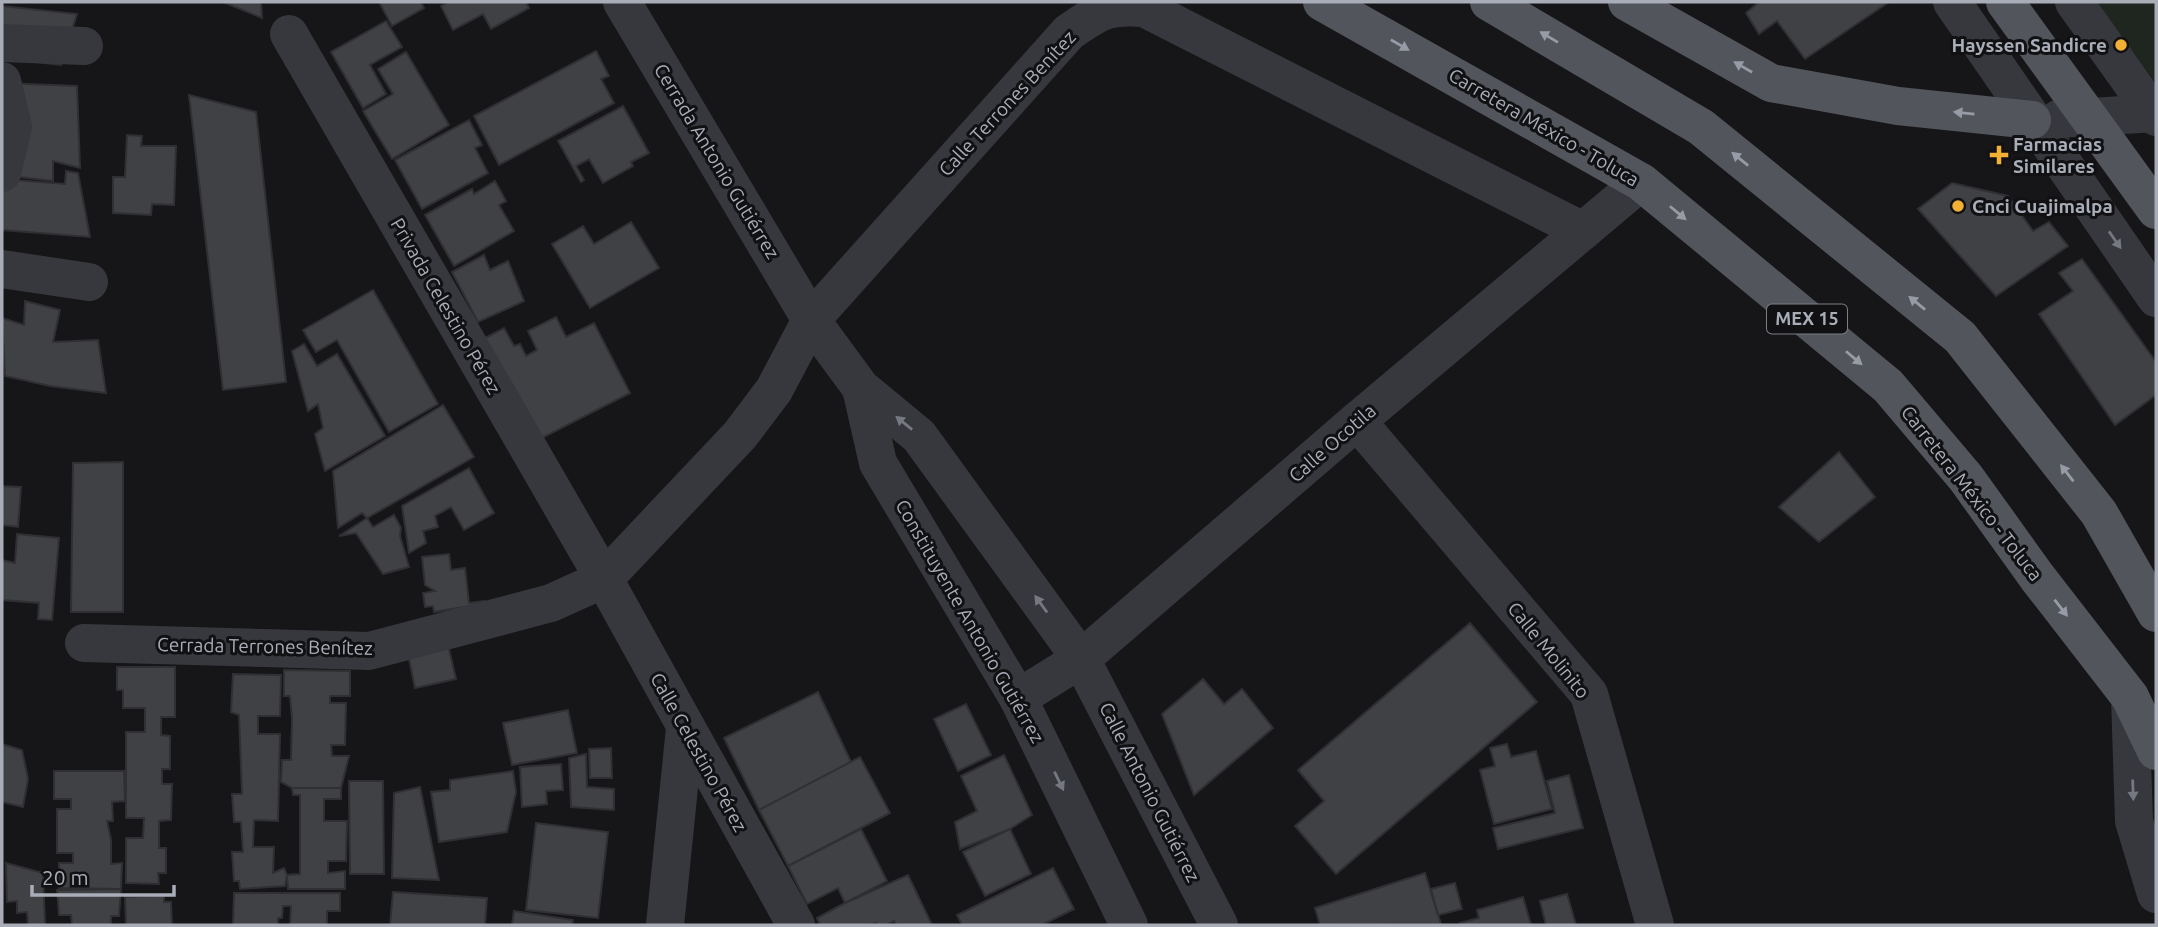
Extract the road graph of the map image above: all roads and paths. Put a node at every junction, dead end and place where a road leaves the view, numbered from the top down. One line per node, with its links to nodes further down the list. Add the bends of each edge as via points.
1 (622, 2): 21 (street, Cerrada Antonio Gutiérrez)
2 (1322, 2): 15 (main road, Carretera México - Toluca / MEX 15, one-way to 15)
3 (1489, 2): 24 (main road, one-way to 3, via 1960,337 1701,127)
4 (1627, 2): 13 (main road, one-way to 4, via 1898,106 1771,83)
5 (1952, 2): 13 (street)
6 (2005, 2): 16 (main road)
7 (2074, 2): 12 (street)
8 (289, 34): 26 (street, Privada Celestino Pérez)
9 (2, 43): 10 (street)
10 (84, 46)
11 (2, 81): 14 (street, via 13,127)
12 (2155, 115): 13 (street)
13 (2032, 120): 20 (street, one-way to 20)
14 (2, 173)
15 (1641, 182): 17 (street, Calle Ocotila); 30 (main road, Carretera México - Toluca / MEX 15, one-way to 30, via 1888,386 1966,478)
16 (2156, 210)
17 (1583, 231): 21 (street, Calle Terrones Benítez, via 1144,8 1118,6 1097,13 1069,32); 23 (street, Calle Ocotila)
18 (2, 269): 19 (street)
19 (89, 282)
20 (2156, 298)
21 (811, 320): 22 (street, Constituyente Antonio Gutiérrez); 26 (street, Calle Terrones Benítez, via 774,390 740,435)
22 (861, 388): 29 (street, Constituyente Antonio Gutiérrez, one-way to 22, via 919,436); 31 (street, Constituyente Antonio Gutiérrez, via 878,463)
23 (1357, 421): 29 (street, Calle Ocotila); 39 (street, Calle Molinito, via 1589,694)
24 (2099, 513): 25 (street); 27 (main road)
25 (2156, 575)
26 (604, 579): 28 (street, Cerrada Terrones Benítez, via 551,603 369,651); 32 (street, Calle Celestino Pérez)
27 (2156, 612)
28 (84, 643)
29 (1082, 659): 31 (street, Calle Ocotila); 38 (street, Calle Antonio Gutiérrez)
30 (2130, 697): 33 (main road, Carretera México - Toluca / MEX 15); 34 (street, one-way to 34, via 2134,821)
31 (1018, 698): 37 (street, Constituyente Antonio Gutiérrez, one-way to 37)
32 (685, 728): 35 (street); 36 (street, Calle Celestino Pérez)
33 (2156, 751)
34 (2156, 894)
35 (665, 925)
36 (796, 925)
37 (1129, 925)
38 (1219, 925)
39 (1655, 925)

